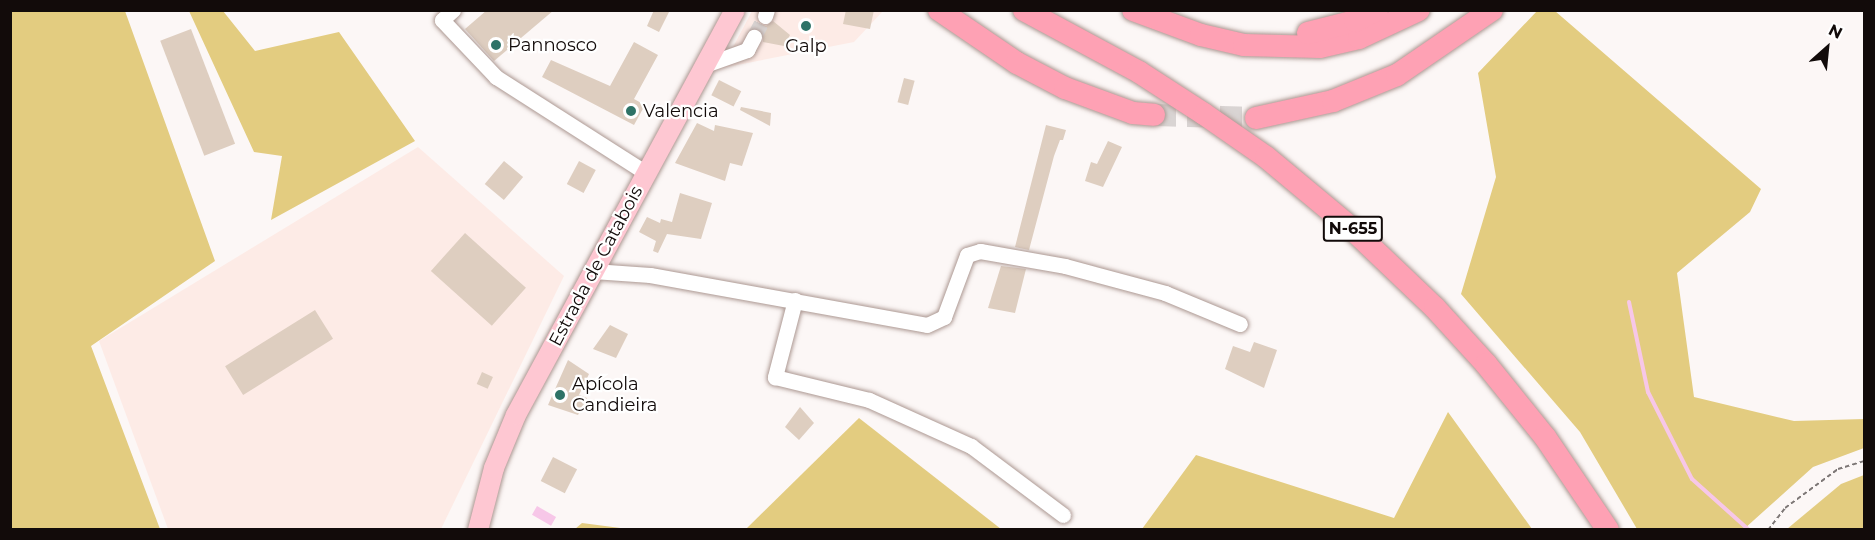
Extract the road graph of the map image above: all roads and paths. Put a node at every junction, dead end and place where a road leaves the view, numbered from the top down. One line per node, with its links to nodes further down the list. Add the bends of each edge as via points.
1 (453, 10): 14 (street, via 442,20 496,77)
2 (735, 10): 11 (main road, Estrada de Catabois)
3 (939, 10): 12 (highway, via 1017,63 1065,88 1133,113)
4 (1024, 10): 21 (highway, N-655, via 1139,72 1204,114 1266,158 1350,227 1435,308 1486,364 1545,437)
5 (1133, 10): 8 (highway, via 1202,35 1244,45 1320,47 1359,38)
6 (1153, 10): 7 (highway, via 1208,28 1287,36 1323,32)
7 (1377, 10)
8 (1419, 10)
9 (1492, 10): 13 (highway, via 1398,75 1334,101)
10 (754, 37): 11 (street, via 747,50)
11 (705, 65): 14 (main road, Estrada de Catabois)
12 (1154, 115)
13 (1256, 118)
14 (646, 173): 15 (main road, Estrada de Catabois)
15 (593, 271): 16 (street, via 650,275); 20 (main road, Estrada de Catabois, via 505,438)
16 (795, 300): 17 (street, via 927,325 944,317 967,255 980,250 1056,264 1165,293); 19 (street, via 775,377 869,400 971,446)
17 (1240, 324)
18 (1864, 461): 22 (path, via 1838,469 1785,508)
19 (1063, 515)
20 (478, 530)
21 (1608, 530)
22 (1768, 530)

